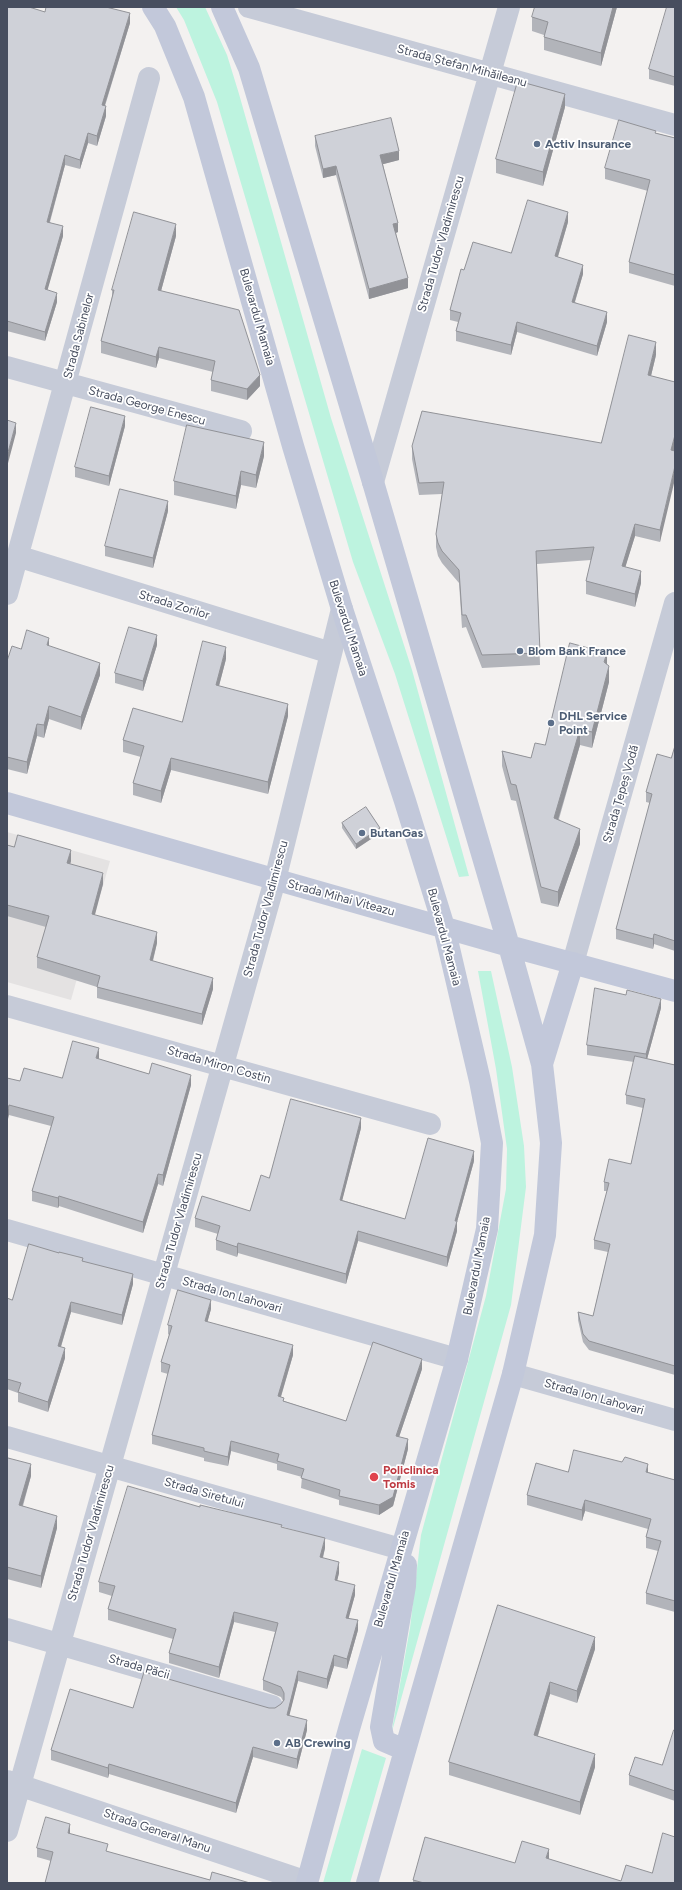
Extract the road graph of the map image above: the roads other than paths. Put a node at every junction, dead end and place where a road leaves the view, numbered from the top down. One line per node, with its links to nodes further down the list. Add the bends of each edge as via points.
1 (153, 7): 15 (main road, Bulevardul Mamaia, via 165,26 194,97)
2 (222, 7): 11 (main road, via 249,68)
3 (249, 7): 5 (street, Strada Ștefan Mihăileanu)
4 (509, 7): 5 (street, Strada Tudor Vladimirescu)
5 (490, 74): 7 (street, Strada Ștefan Mihăileanu); 11 (street, Strada Tudor Vladimirescu)
6 (149, 78): 9 (street, Strada Sabinelor)
7 (675, 125)
8 (7, 367): 9 (street, Strada George Enescu)
9 (66, 383): 10 (street, Strada George Enescu); 12 (street, Strada Sabinelor)
10 (241, 432)
11 (373, 482): 20 (main road)
12 (17, 556): 13 (street, Strada Sabinelor); 16 (street, Strada Zorilor)
13 (7, 594)
14 (675, 602): 21 (street, Strada Țepeș Vodă)
15 (342, 609): 16 (street, Strada Tudor Vladimirescu); 19 (main road, Bulevardul Mamaia)
16 (331, 653): 18 (street, Strada Tudor Vladimirescu)
17 (7, 803): 18 (main road, Strada Mihai Viteazu)
18 (275, 880): 19 (main road, Strada Mihai Viteazu); 25 (street, Strada Tudor Vladimirescu)
19 (444, 927): 20 (main road, Strada Mihai Viteazu); 29 (main road, Bulevardul Mamaia, via 492,1143 486,1229)
20 (509, 946): 21 (main road, Strada Mihai Viteazu); 24 (main road)
21 (573, 963): 22 (main road, Strada Mihai Viteazu); 24 (main road)
22 (675, 991)
23 (7, 1006): 25 (street, Strada Miron Costin)
24 (542, 1064): 30 (main road, via 551,1143 545,1235)
25 (223, 1066): 26 (street, Strada Miron Costin); 28 (street, Strada Tudor Vladimirescu)
26 (430, 1124)
27 (7, 1230): 28 (street, Strada Ion Lahovari)
28 (164, 1275): 29 (street, Strada Ion Lahovari); 33 (street, Strada Tudor Vladimirescu)
29 (457, 1359): 34 (main road, Bulevardul Mamaia)
30 (513, 1374): 31 (street, Strada Ion Lahovari); 39 (main road)
31 (675, 1420)
32 (7, 1437): 33 (street, Strada Siretului)
33 (110, 1466): 35 (street, Strada Siretului); 37 (street, Strada Tudor Vladimirescu)
34 (407, 1527): 35 (main road, Bulevardul Mamaia); 39 (main road, via 405,1586 381,1727 384,1741)
35 (401, 1549): 42 (main road, Bulevardul Mamaia)
36 (7, 1629): 37 (street, Strada Păcii)
37 (60, 1644): 38 (street, Strada Păcii); 40 (street, Strada Tudor Vladimirescu)
38 (272, 1706)
39 (405, 1750): 43 (main road)
40 (13, 1783): 41 (street, Strada Tudor Vladimirescu); 42 (street, Strada General Manu)
41 (7, 1831)
42 (307, 1882)
43 (367, 1883)

